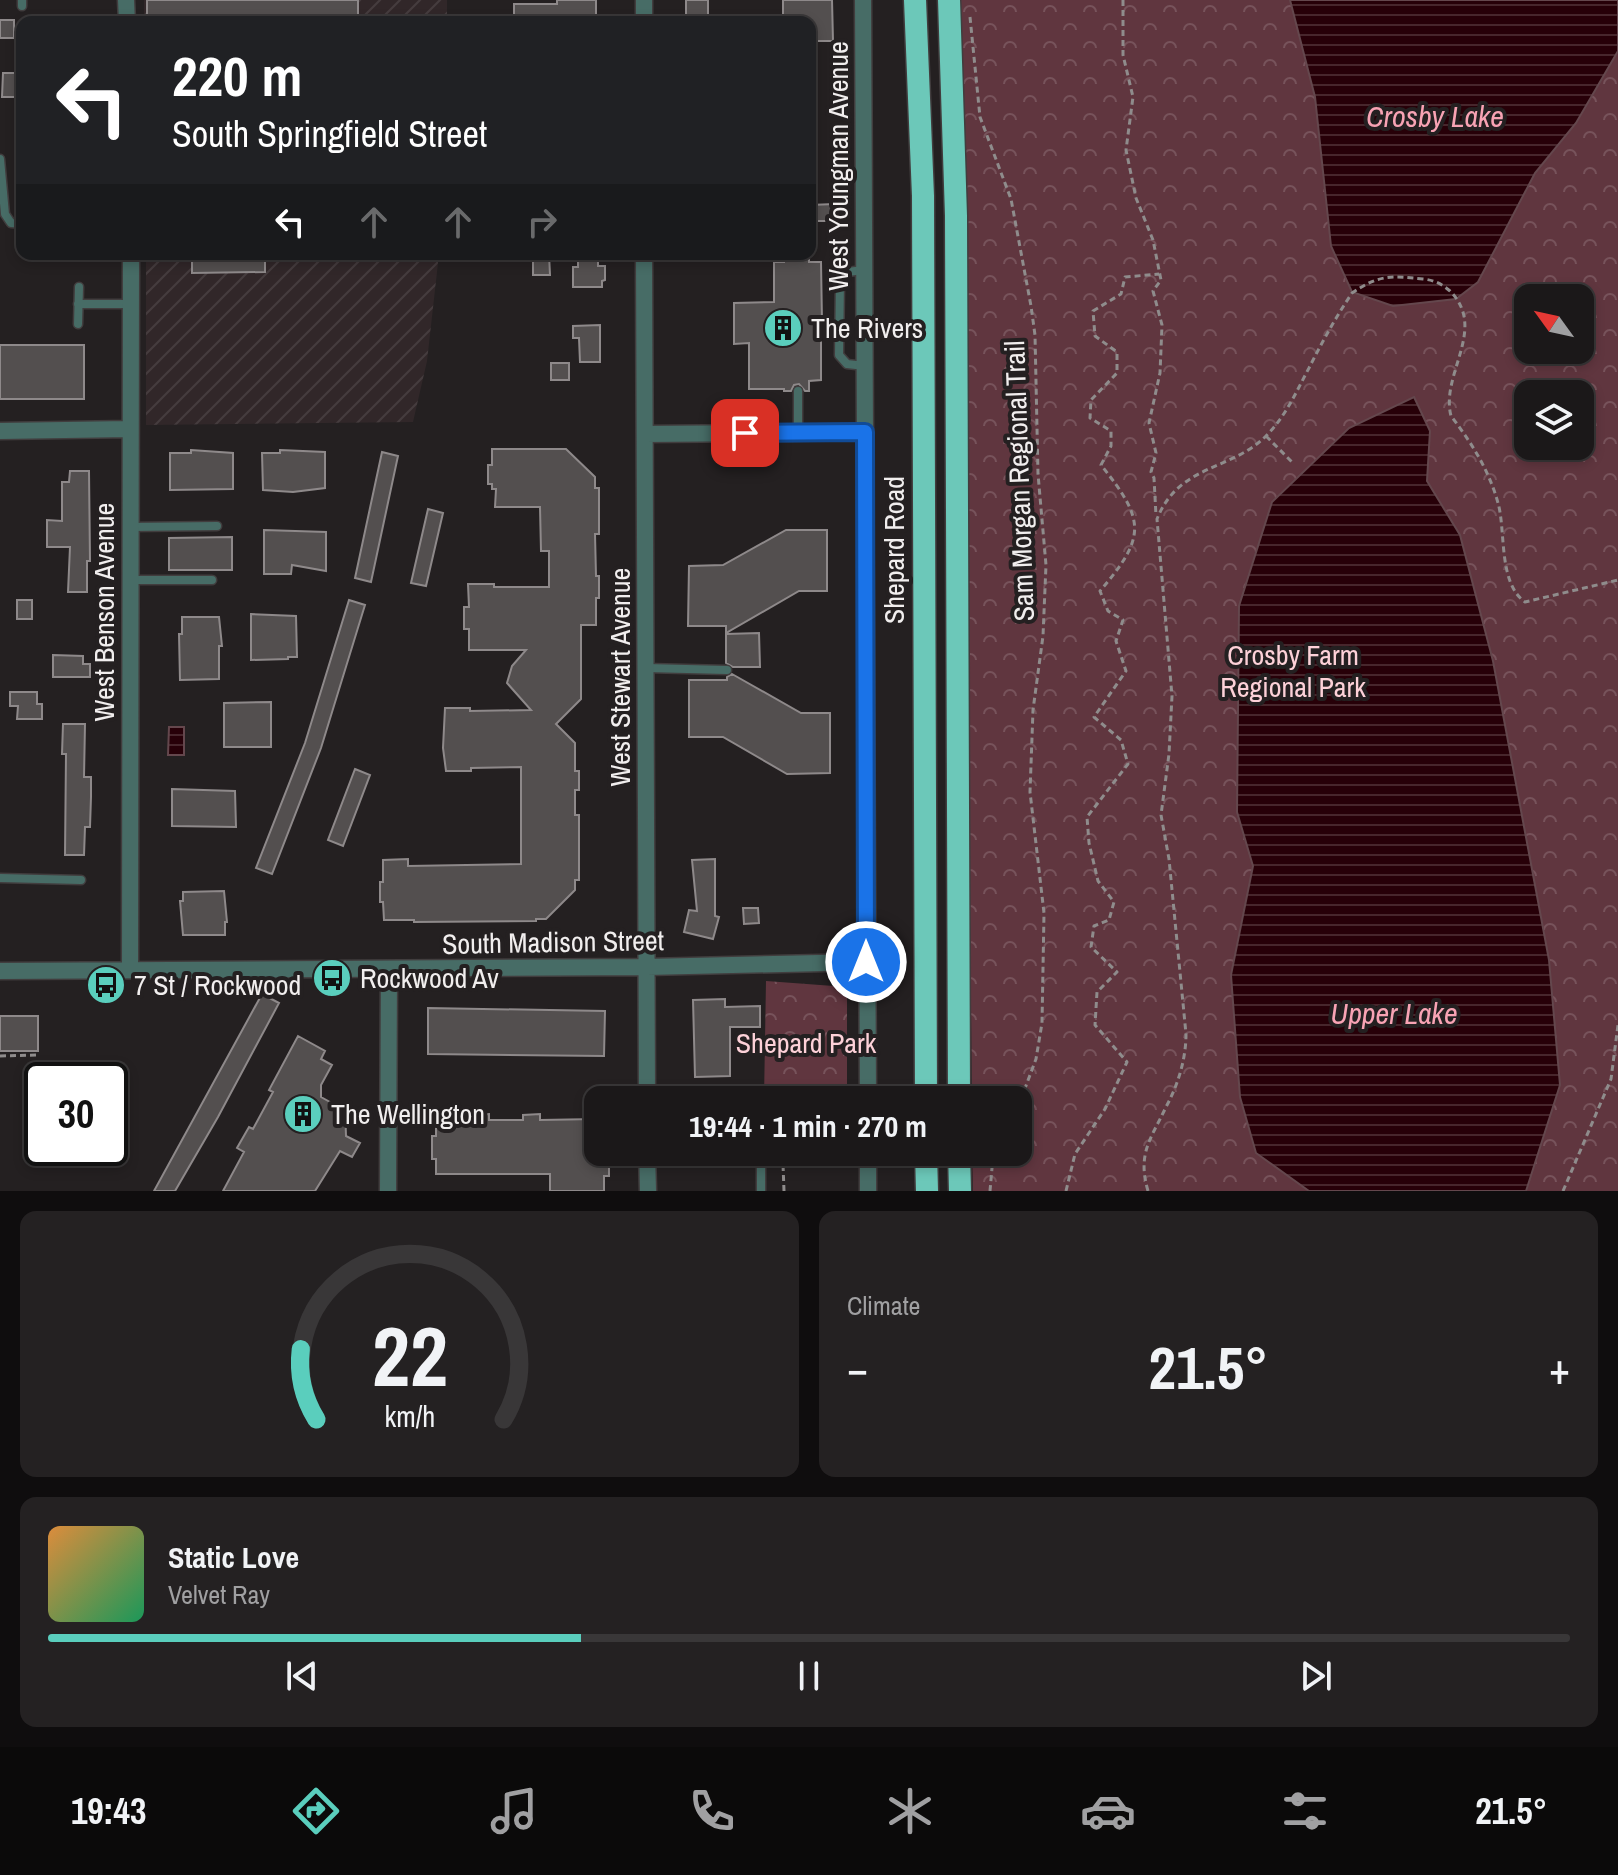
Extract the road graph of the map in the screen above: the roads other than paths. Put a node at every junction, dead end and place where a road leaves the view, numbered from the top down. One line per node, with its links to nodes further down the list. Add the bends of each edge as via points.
1 (863, 0): 8 (street, West Youngman Avenue)
2 (915, 0): 35 (highway, Shepard Road, via 923,196)
3 (954, 7): 36 (highway)
4 (0, 159): 5 (lane, via 5,214)
5 (16, 223)
6 (131, 260): 11 (street, West Benson Avenue)
7 (644, 260): 19 (street, West Stewart Avenue)
8 (864, 270): 13 (street, West Youngman Avenue); 13 (lane, via 847,272 840,281 839,355 847,364)
9 (79, 287): 10 (lane)
10 (78, 304): 11 (lane); 12 (lane)
11 (130, 304): 15 (street, West Benson Avenue)
12 (78, 324)
13 (865, 366): 18 (street, West Youngman Avenue)
14 (798, 391): 17 (lane)
15 (129, 429): 16 (street); 21 (street, West Benson Avenue)
16 (0, 431)
17 (798, 432): 18 (street); 19 (street)
18 (865, 432): 28 (street, West Youngman Avenue)
19 (645, 434): 24 (street, West Stewart Avenue)
20 (217, 526): 21 (lane)
21 (129, 527): 22 (street, West Benson Avenue)
22 (130, 580): 23 (lane); 30 (street, West Benson Avenue)
23 (212, 580)
24 (646, 668): 25 (lane); 29 (street, West Stewart Avenue)
25 (727, 670)
26 (0, 878): 27 (lane)
27 (81, 880)
28 (866, 962): 29 (street, South Madison Street); 34 (street, West Youngman Avenue)
29 (647, 967): 31 (street, South Madison Street); 33 (street, West Stewart Avenue)
30 (130, 969): 31 (street, South Madison Street); 32 (street, South Madison Street)
31 (389, 969): 42 (street)
32 (0, 971)
33 (647, 1086)
34 (868, 1086)
35 (926, 1086)
36 (959, 1086)
37 (648, 1166): 43 (street)
38 (761, 1166): 44 (lane)
39 (868, 1166): 45 (street)
40 (926, 1166): 46 (highway)
41 (959, 1166): 47 (highway)
42 (388, 1191)
43 (648, 1191)
44 (761, 1191)
45 (868, 1191)
46 (927, 1191)
47 (960, 1191)

